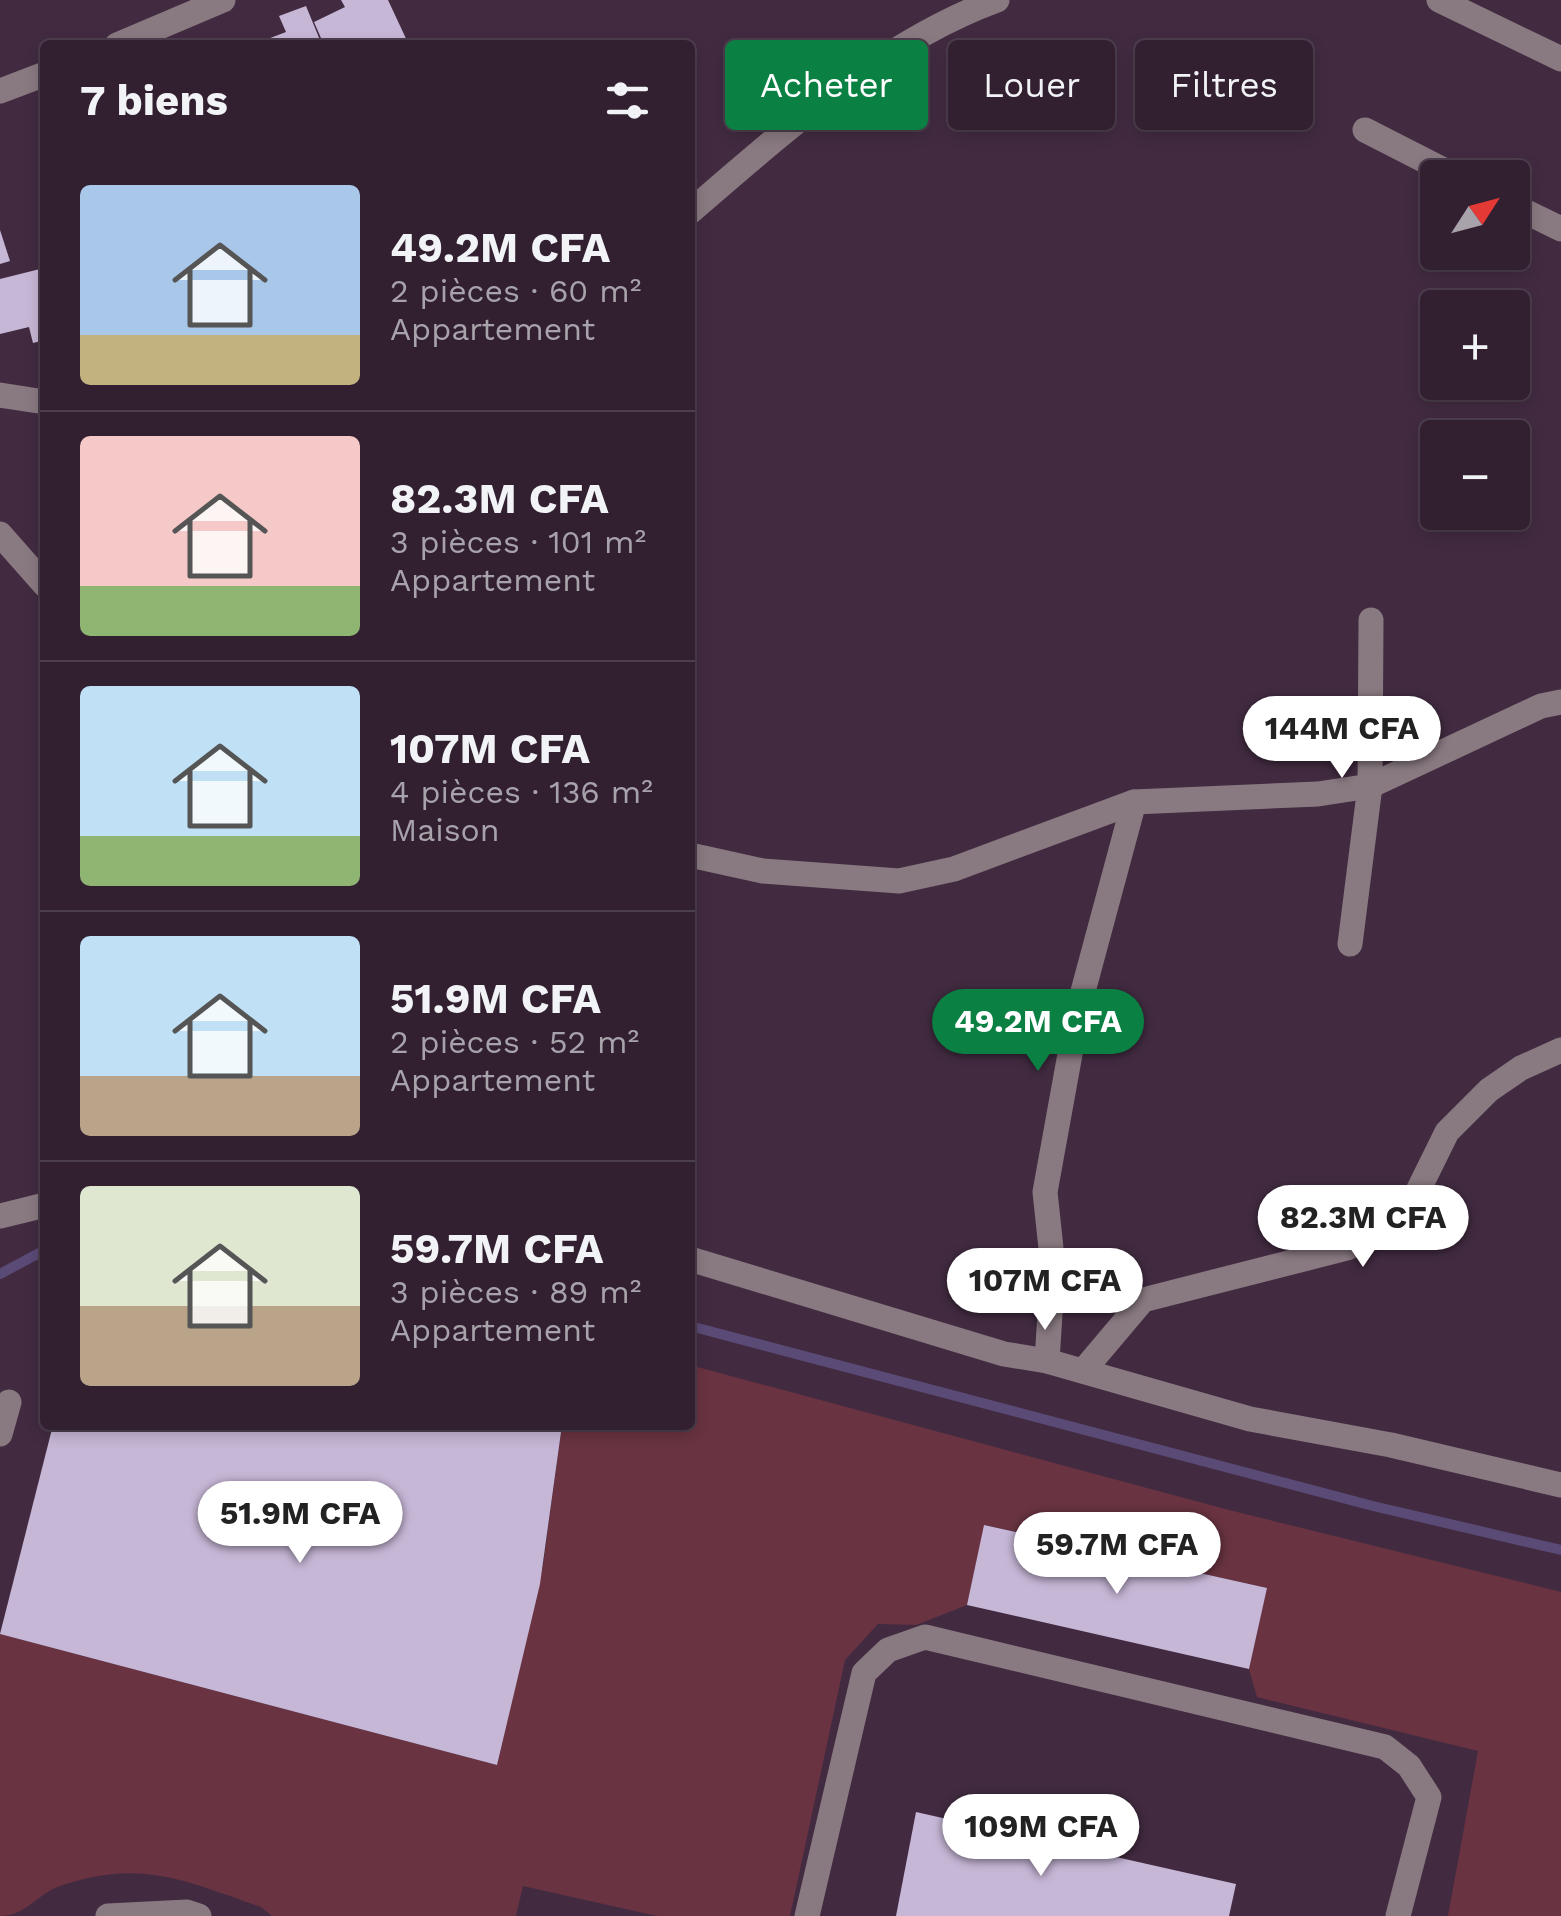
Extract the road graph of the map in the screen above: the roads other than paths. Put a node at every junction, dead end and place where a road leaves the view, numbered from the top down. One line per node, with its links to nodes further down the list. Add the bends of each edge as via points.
1 (223, 0): 4 (street)
2 (998, 0): 10 (street, via 906,46 778,136)
3 (1440, 0): 5 (street)
4 (129, 40)
5 (1561, 58)
6 (40, 76): 7 (street)
7 (0, 91)
8 (1364, 130): 9 (street)
9 (1423, 160)
10 (695, 208)
11 (1530, 213): 12 (street)
12 (1561, 229)
13 (0, 395): 14 (street)
14 (40, 401)
15 (0, 534): 16 (street)
16 (40, 580)
17 (1371, 620): 19 (street)
18 (1561, 702): 19 (street)
19 (1370, 786): 20 (street); 22 (street)
20 (1134, 802): 21 (street, via 954,870 900,881 798,875); 27 (street, via 1078,1010 1045,1192 1053,1267)
21 (695, 856)
22 (1350, 944)
23 (1561, 1050): 28 (street, via 1489,1090 1447,1132 1410,1208 1387,1228 1347,1248 1143,1300)
24 (40, 1206): 25 (street)
25 (0, 1216)
26 (695, 1261): 27 (street)
27 (1047, 1361): 28 (street)
28 (1083, 1372): 31 (street, via 1250,1419)
29 (9, 1402): 30 (street)
30 (0, 1434)
31 (1561, 1486)
32 (108, 1916): 33 (street)
33 (199, 1916)
34 (807, 1916): 35 (street, via 864,1673 888,1650 925,1637 1385,1747 1409,1766 1428,1797)
35 (1398, 1916)

